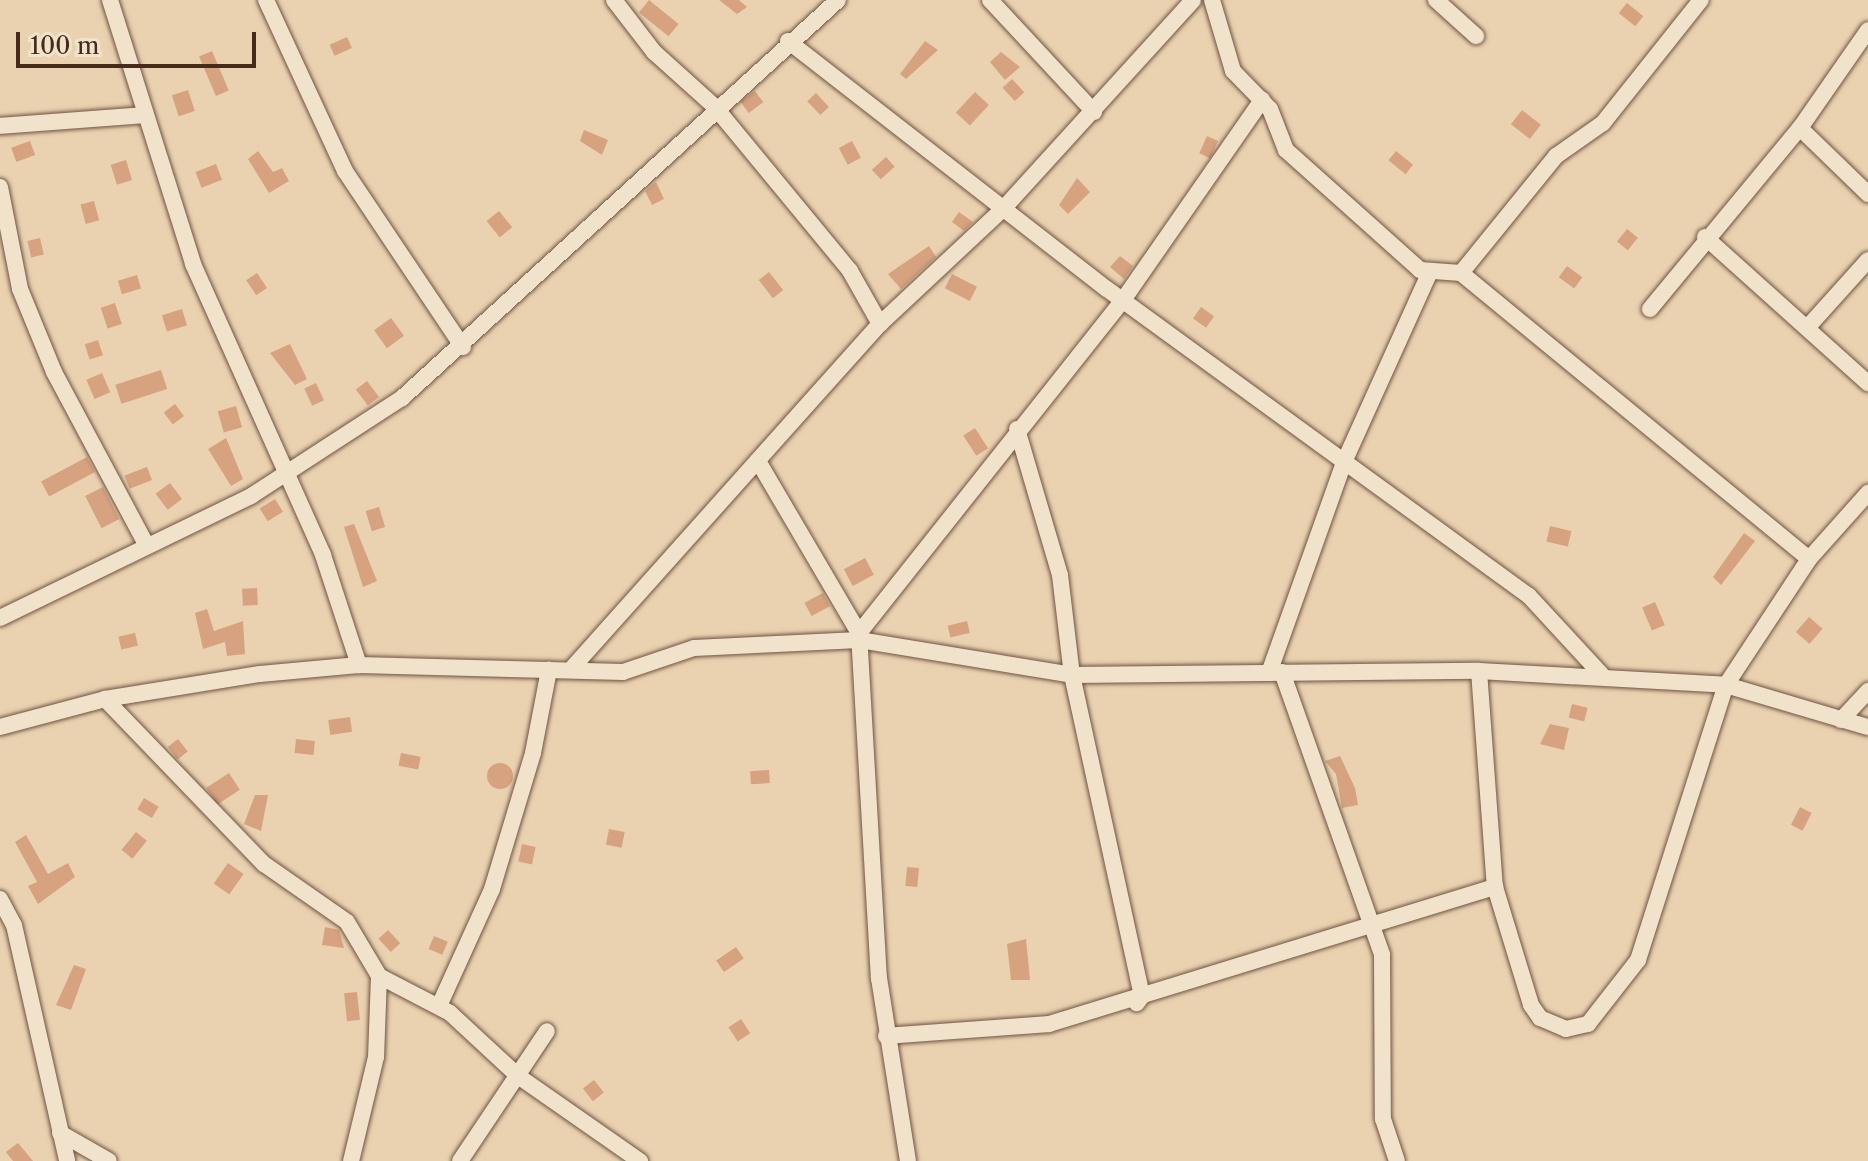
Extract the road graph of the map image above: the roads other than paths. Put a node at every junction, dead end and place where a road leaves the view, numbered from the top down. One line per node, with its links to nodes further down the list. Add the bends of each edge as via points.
1 (110, 0): 16 (street)
2 (266, 0): 30 (street, via 345,171)
3 (614, 0): 14 (street, via 654,52)
4 (838, 0): 12 (street)
5 (990, 0): 15 (street)
6 (1193, 0): 15 (street)
7 (1212, 0): 13 (street, via 1233,71)
8 (1436, 0): 11 (street)
9 (1701, 0): 24 (street, via 1610,116 1556,156)
10 (1868, 30): 18 (street)
11 (1476, 36)
12 (788, 41): 14 (street); 21 (street)
13 (1262, 100): 25 (street, via 1286,150); 26 (street)
14 (715, 107): 28 (street, via 850,271); 30 (street)
15 (1094, 112): 21 (street)
16 (145, 115): 17 (street); 35 (street, via 219,332)
17 (0, 126)
18 (1800, 128): 20 (street); 22 (street)
19 (0, 187): 37 (street, via 20,289 46,354)
20 (1868, 194)
21 (1003, 209): 26 (street); 28 (street)
22 (1705, 237): 27 (street); 29 (street)
23 (1868, 260): 29 (street)
24 (1461, 273): 25 (street); 38 (street)
25 (1429, 274): 33 (street)
26 (1123, 300): 32 (street); 33 (street)
27 (1650, 309)
28 (880, 324): 34 (street)
29 (1807, 328): 31 (street)
30 (463, 347): 35 (street, via 402,398)
31 (1868, 383)
32 (1017, 429): 40 (street); 47 (street, via 1060,575)
33 (1345, 460): 45 (street); 46 (street, via 1529,596)
34 (758, 461): 40 (street); 42 (street)
35 (287, 473): 37 (street); 41 (street)
36 (1868, 493): 38 (street)
37 (147, 546): 39 (street)
38 (1809, 559): 48 (street)
39 (0, 618)
40 (859, 636): 42 (street, via 694,648 623,672); 47 (street); 61 (street)
41 (359, 665): 43 (street); 50 (street)
42 (573, 667): 43 (street)
43 (549, 670): 59 (street, via 533,753 492,889)
44 (1479, 671): 45 (street); 46 (street); 54 (street)
45 (1275, 672): 47 (street); 56 (street)
46 (1601, 674): 48 (street)
47 (1072, 675): 58 (street)
48 (1726, 685): 51 (street); 54 (street, via 1638,960 1588,1024 1566,1029 1540,1018 1531,1005)
49 (1868, 691): 51 (street)
50 (105, 699): 52 (street); 57 (street, via 264,864 347,922)
51 (1841, 720): 53 (street)
52 (0, 727)
53 (1868, 727)
54 (1495, 887): 56 (street)
55 (0, 899): 63 (street, via 14,925)
56 (1372, 924): 58 (street); 70 (street, via 1385,995 1383,1119)
57 (379, 976): 59 (street); 66 (street, via 376,1057)
58 (1138, 1001): 61 (street, via 1049,1024)
59 (439, 1006): 62 (street)
60 (547, 1031): 62 (street)
61 (886, 1036): 69 (street)
62 (518, 1076): 67 (street); 68 (street)
63 (60, 1133): 64 (street); 65 (street)
64 (67, 1161)
65 (109, 1161)
66 (351, 1161)
67 (460, 1161)
68 (640, 1161)
69 (908, 1161)
70 (1397, 1161)

